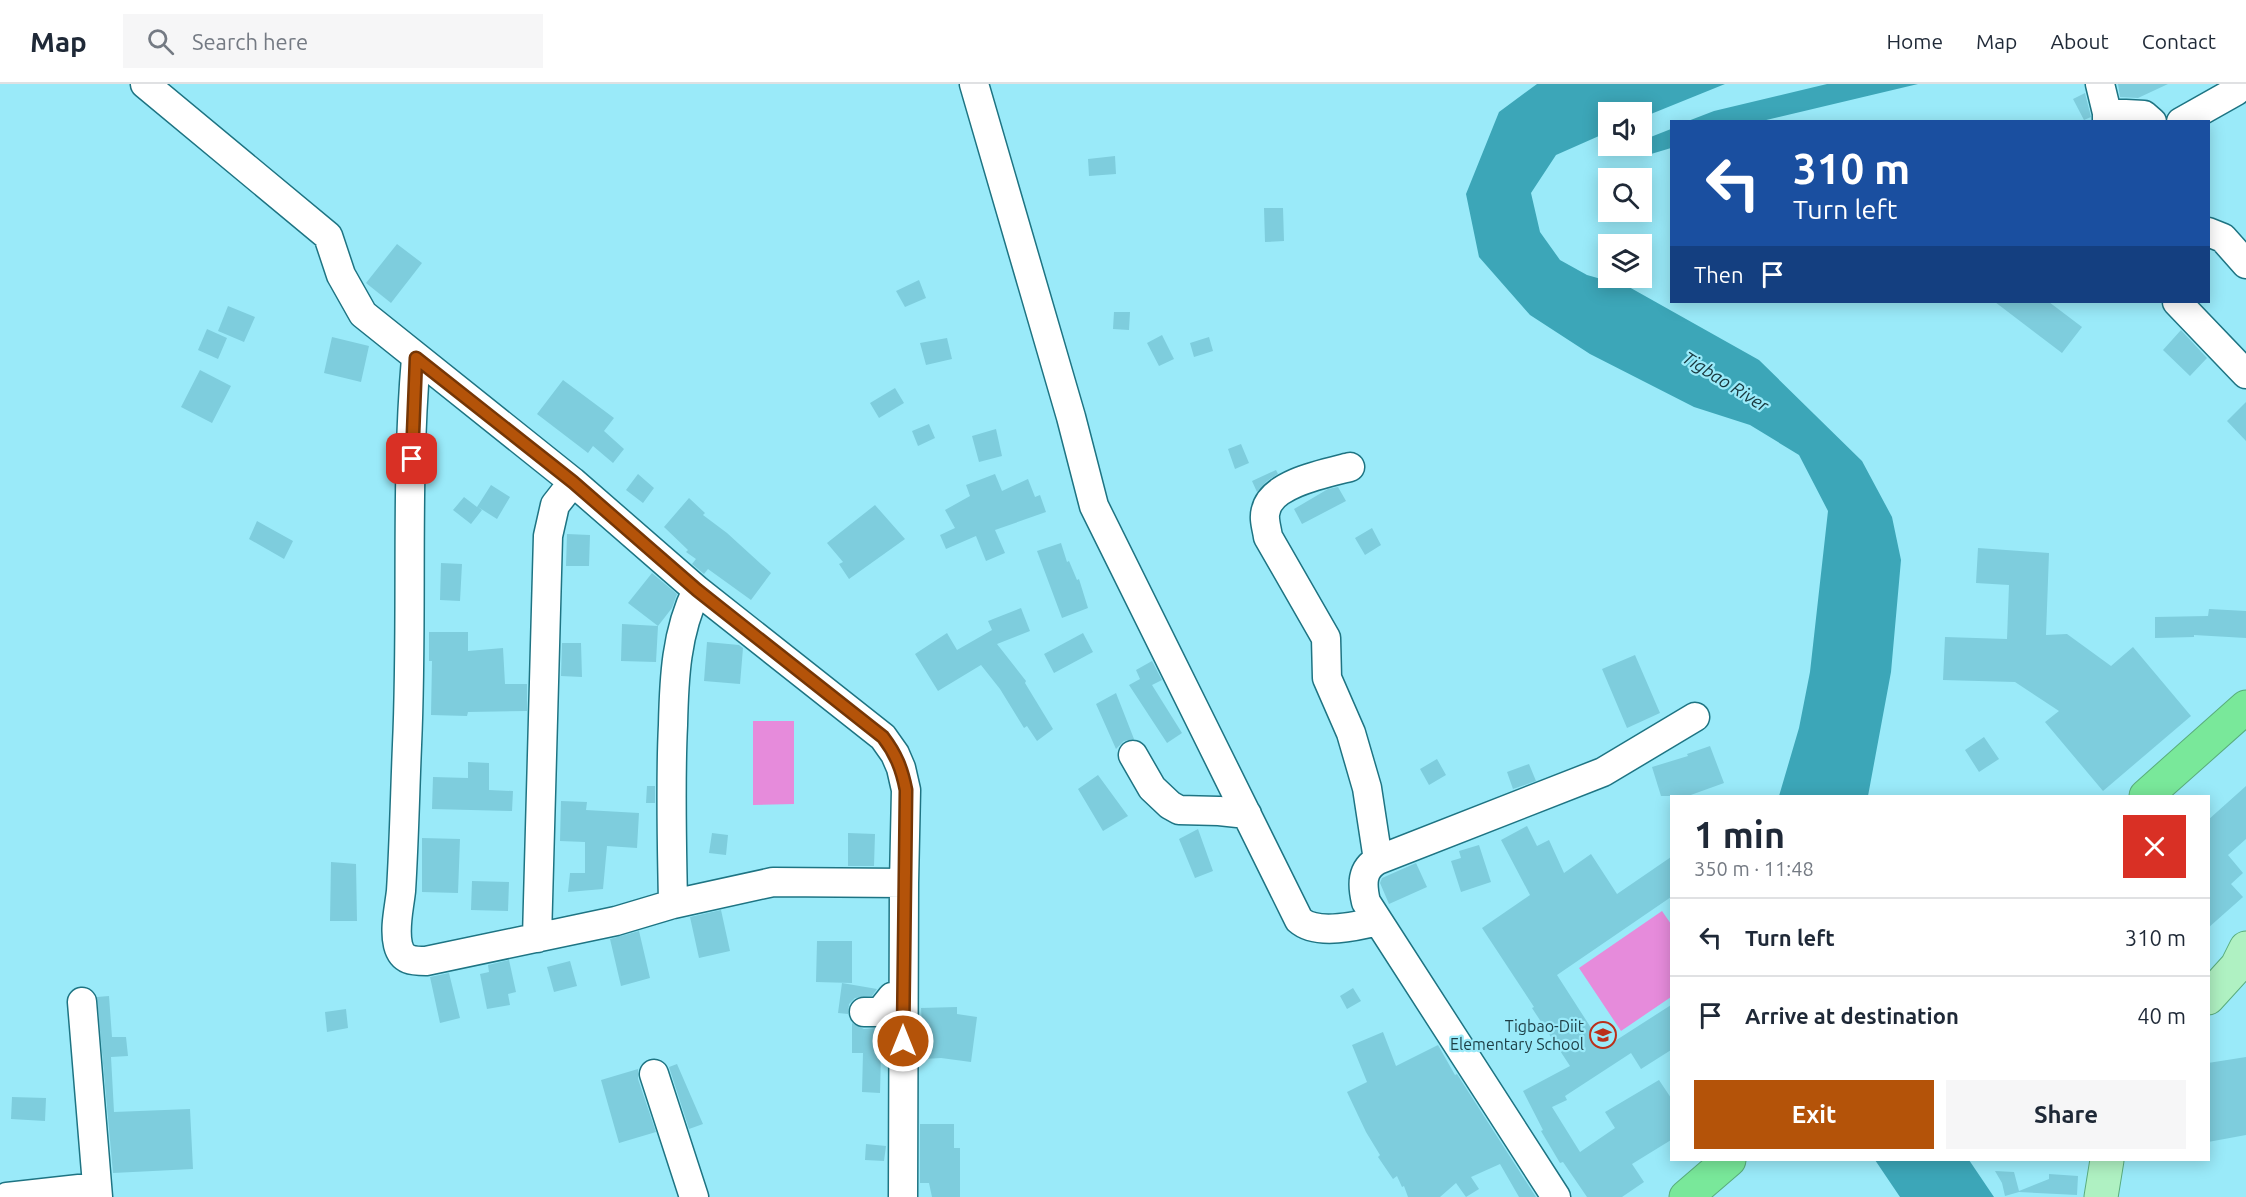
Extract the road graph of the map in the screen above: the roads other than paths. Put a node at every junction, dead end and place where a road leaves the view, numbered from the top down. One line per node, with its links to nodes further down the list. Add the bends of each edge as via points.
1 (145, 84): 11 (street, via 328,236 341,275 363,314)
2 (974, 84): 20 (street, via 1094,506)
3 (2100, 84): 5 (street)
4 (2235, 91): 7 (street)
5 (2107, 117): 6 (street, via 2144,115)
6 (2150, 120)
7 (2184, 120)
8 (2210, 233): 9 (street, via 2223,238)
9 (2246, 264)
10 (2178, 303): 12 (street)
11 (416, 358): 14 (street); 25 (street, via 409,697 396,936 407,959 426,961)
12 (2246, 374)
13 (1350, 466): 21 (street, via 1281,490 1268,502 1265,521 1268,537 1326,638 1328,678 1351,733 1367,788)
14 (573, 482): 15 (street); 25 (street, via 555,505 548,536)
15 (697, 590): 22 (street, via 883,737 895,754 906,790); 23 (street, via 675,666 671,758)
16 (2246, 707): 19 (highway)
17 (1695, 717): 21 (street, via 1603,772)
18 (1133, 755): 20 (street, via 1152,788 1179,810)
19 (2147, 795)
20 (1247, 814): 24 (street, via 1299,920 1326,928)
21 (1378, 860): 24 (street, via 1364,874 1362,887)
22 (904, 883): 23 (street, via 773,882); 27 (street)
23 (673, 904): 25 (street)
24 (1378, 921): 37 (street)
25 (537, 938)
26 (2246, 948): 28 (main road, via 2237,966)
27 (903, 996): 30 (street, via 892,997 880,1012); 36 (street)
28 (2210, 997)
29 (82, 1002): 33 (street)
30 (864, 1012)
31 (654, 1074): 35 (street)
32 (1728, 1161): 38 (highway)
33 (97, 1192): 34 (street)
34 (7, 1197)
35 (694, 1197)
36 (903, 1197)
37 (1556, 1197)
38 (1686, 1197)

